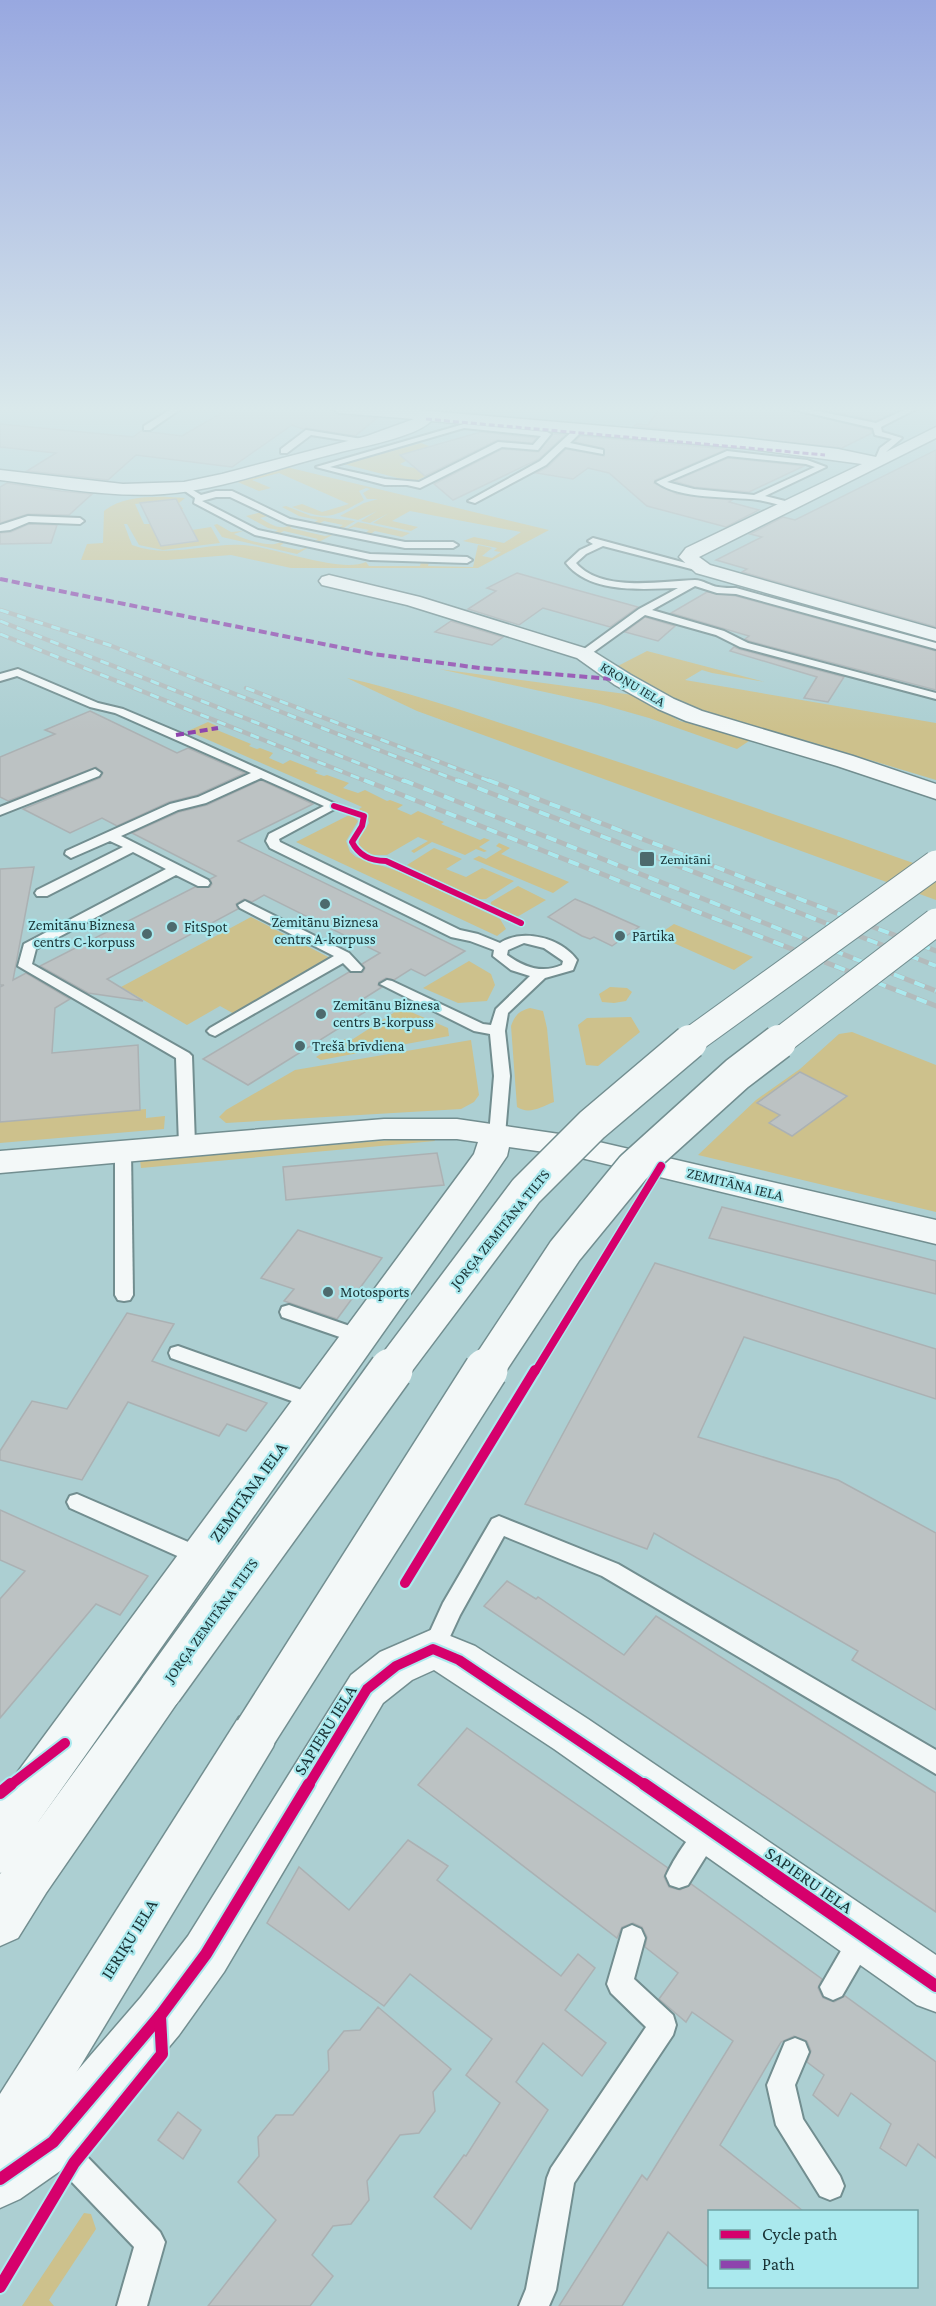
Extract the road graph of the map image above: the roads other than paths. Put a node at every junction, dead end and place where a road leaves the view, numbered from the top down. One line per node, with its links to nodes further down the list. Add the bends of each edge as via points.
1 (224, 516): 10 (lane, via 255,532)
2 (276, 516): 8 (lane)
3 (768, 516): 12 (street, via 693,552 688,557)
4 (80, 521): 5 (lane, via 28,519)
5 (0, 528)
6 (588, 539): 7 (lane)
7 (602, 543): 12 (lane); 12 (lane, via 571,563 575,571 586,577 636,587)
8 (400, 544): 9 (lane); 10 (lane)
9 (453, 545)
10 (376, 558): 11 (lane)
11 (467, 560)
12 (701, 578): 14 (lane); 15 (street); 16 (lane, via 717,590 736,591)
13 (329, 581): 17 (street, KROŅU IELA, via 422,603)
14 (643, 611): 17 (lane); 19 (lane, via 720,633 744,645)
15 (936, 634)
16 (936, 646)
17 (584, 654): 22 (street, KROŅU IELA, via 623,680 694,716 845,760)
18 (0, 678): 21 (lane, via 18,672)
19 (936, 696)
20 (95, 773): 23 (lane)
21 (262, 773): 24 (lane); 33 (lane, via 334,806 274,837 275,844 456,934)
22 (936, 792)
23 (0, 811)
24 (109, 835): 25 (lane); 26 (lane)
25 (134, 848): 28 (lane); 30 (lane)
26 (71, 854)
27 (936, 864): 57 (street, JORĢA ZEMITĀNA TILTS, bridge, via 674,1054 592,1125 526,1191 427,1320)
28 (177, 869): 29 (lane); 41 (lane, via 29,947 26,966 184,1056)
29 (203, 882)
30 (42, 893)
31 (245, 905): 34 (lane)
32 (936, 922): 64 (street, IERIĶU IELA, bridge, via 704,1102 633,1168 565,1251 502,1343 256,1732)
33 (501, 948): 36 (lane, via 500,956 507,962); 36 (lane, via 518,940 537,940 570,960 568,967 557,974)
34 (344, 956): 35 (lane); 38 (lane)
35 (356, 968)
36 (540, 975): 39 (lane, via 501,1012)
37 (387, 984): 39 (lane, via 479,1028)
38 (215, 1031)
39 (497, 1031): 40 (lane, via 502,1076)
40 (497, 1135): 41 (street, ZEMITĀNA IELA, via 457,1129 384,1129); 44 (street, ZEMITĀNA IELA, via 573,1146); 47 (street, ZEMITĀNA IELA, via 490,1156)
41 (187, 1145): 42 (street, ZEMITĀNA IELA)
42 (123, 1151): 43 (street, ZEMITĀNA IELA); 45 (lane)
43 (0, 1162)
44 (936, 1232)
45 (124, 1295)
46 (289, 1312): 47 (lane)
47 (360, 1337): 49 (street, ZEMITĀNA IELA)
48 (178, 1353): 49 (lane)
49 (314, 1402): 51 (street, ZEMITĀNA IELA)
50 (77, 1502): 51 (lane)
51 (201, 1557): 55 (street, ZEMITĀNA IELA, via 22,1805)
52 (433, 1649): 53 (lane, via 499,1525 610,1570); 54 (street, SAPIERU IELA, via 468,1666); 63 (street, SAPIERU IELA, via 396,1666 367,1689 206,1954 123,2061)
53 (936, 1763)
54 (711, 1830): 56 (lane); 58 (street, SAPIERU IELA)
55 (0, 1849)
56 (679, 1876)
57 (0, 1920)
58 (864, 1936): 60 (street, SAPIERU IELA); 61 (lane)
59 (632, 1938): 68 (lane, via 620,1984 663,2025 561,2178 541,2290)
60 (936, 1986)
61 (832, 1987)
62 (795, 2052): 66 (lane, via 781,2085 790,2124)
63 (53, 2142): 65 (street, SAPIERU IELA); 67 (lane, via 150,2242)
64 (0, 2146)
65 (0, 2179)
66 (830, 2186)
67 (132, 2306)
68 (534, 2306)

